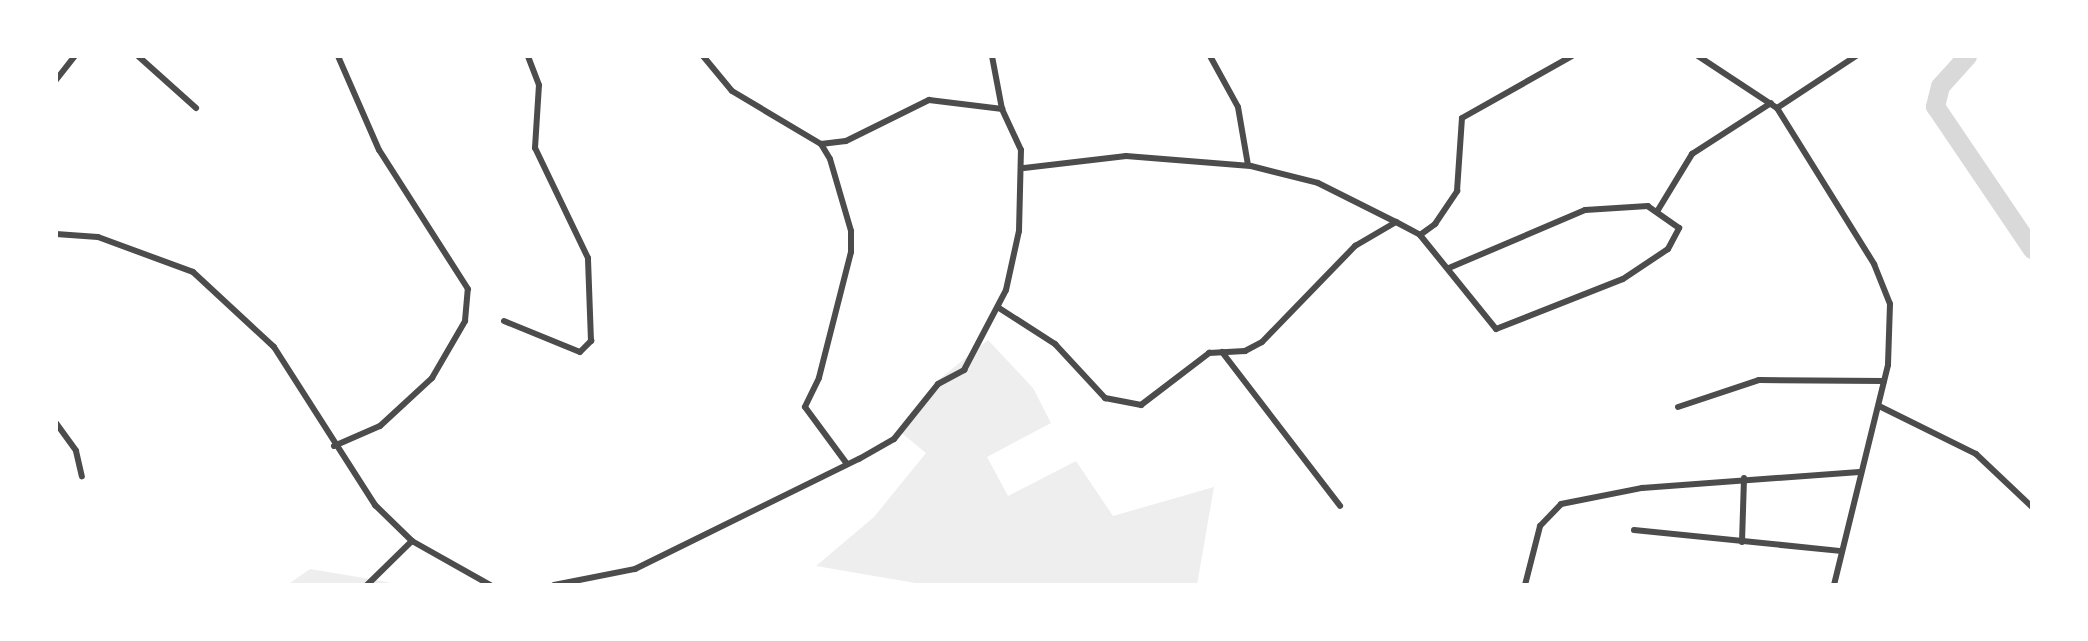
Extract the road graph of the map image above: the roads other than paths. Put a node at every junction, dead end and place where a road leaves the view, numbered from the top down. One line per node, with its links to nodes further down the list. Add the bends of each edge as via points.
1 (75, 56): 11 (street)
2 (138, 56): 13 (street)
3 (338, 56): 30 (street, via 379,150 468,289 465,321 432,379 380,426)
4 (528, 56): 24 (street, via 539,85 535,148 588,258 591,341 580,352)
5 (703, 56): 15 (street, via 752,106)
6 (992, 56): 14 (street)
7 (1210, 56): 16 (street, via 1238,107)
8 (1572, 56): 21 (street, via 1462,118 1457,191 1448,211)
9 (1698, 56): 12 (street)
10 (1856, 56): 12 (street)
11 (56, 80)
12 (1774, 105): 18 (street, via 1692,154); 26 (street, via 1884,285 1891,333)
13 (197, 108)
14 (1002, 109): 15 (street, via 929,100 846,141); 17 (street)
15 (821, 144): 31 (street, via 851,231 851,253 819,378 805,407)
16 (1248, 165): 17 (street, via 1126,156); 19 (street, via 1318,183)
17 (1024, 168): 23 (street, via 1016,250)
18 (1658, 210): 22 (street, via 1635,204 1585,210); 22 (street, via 1679,228 1668,248 1598,293 1520,323 1489,327)
19 (1396, 222): 21 (street); 25 (street, via 1339,257 1262,342 1245,352)
20 (56, 234): 30 (street, via 98,237 193,272 274,347)
21 (1420, 235): 22 (street)
22 (1449, 268)
23 (999, 307): 25 (street, via 1055,344 1105,398 1129,407 1155,397 1203,357); 31 (street, via 964,370 938,384 894,439)
24 (504, 321)
25 (1222, 351): 35 (street)
26 (1884, 381): 27 (street); 28 (street, via 1759,380)
27 (1879, 406): 32 (street); 36 (street, via 1976,454)
28 (1678, 407)
29 (56, 423): 33 (street, via 76,452)
30 (334, 446): 38 (street, via 375,505)
31 (848, 464): 43 (street, via 635,569)
32 (1859, 472): 34 (street); 40 (street)
33 (82, 476)
34 (1744, 478): 39 (street); 44 (street, via 1561,504 1540,526)
35 (1340, 506)
36 (2032, 507)
37 (1633, 530): 39 (street)
38 (412, 541): 41 (street); 42 (street)
39 (1742, 542): 40 (street)
40 (1842, 551): 45 (street)
41 (367, 585)
42 (490, 585)
43 (554, 585)
44 (1525, 585)
45 (1834, 585)

